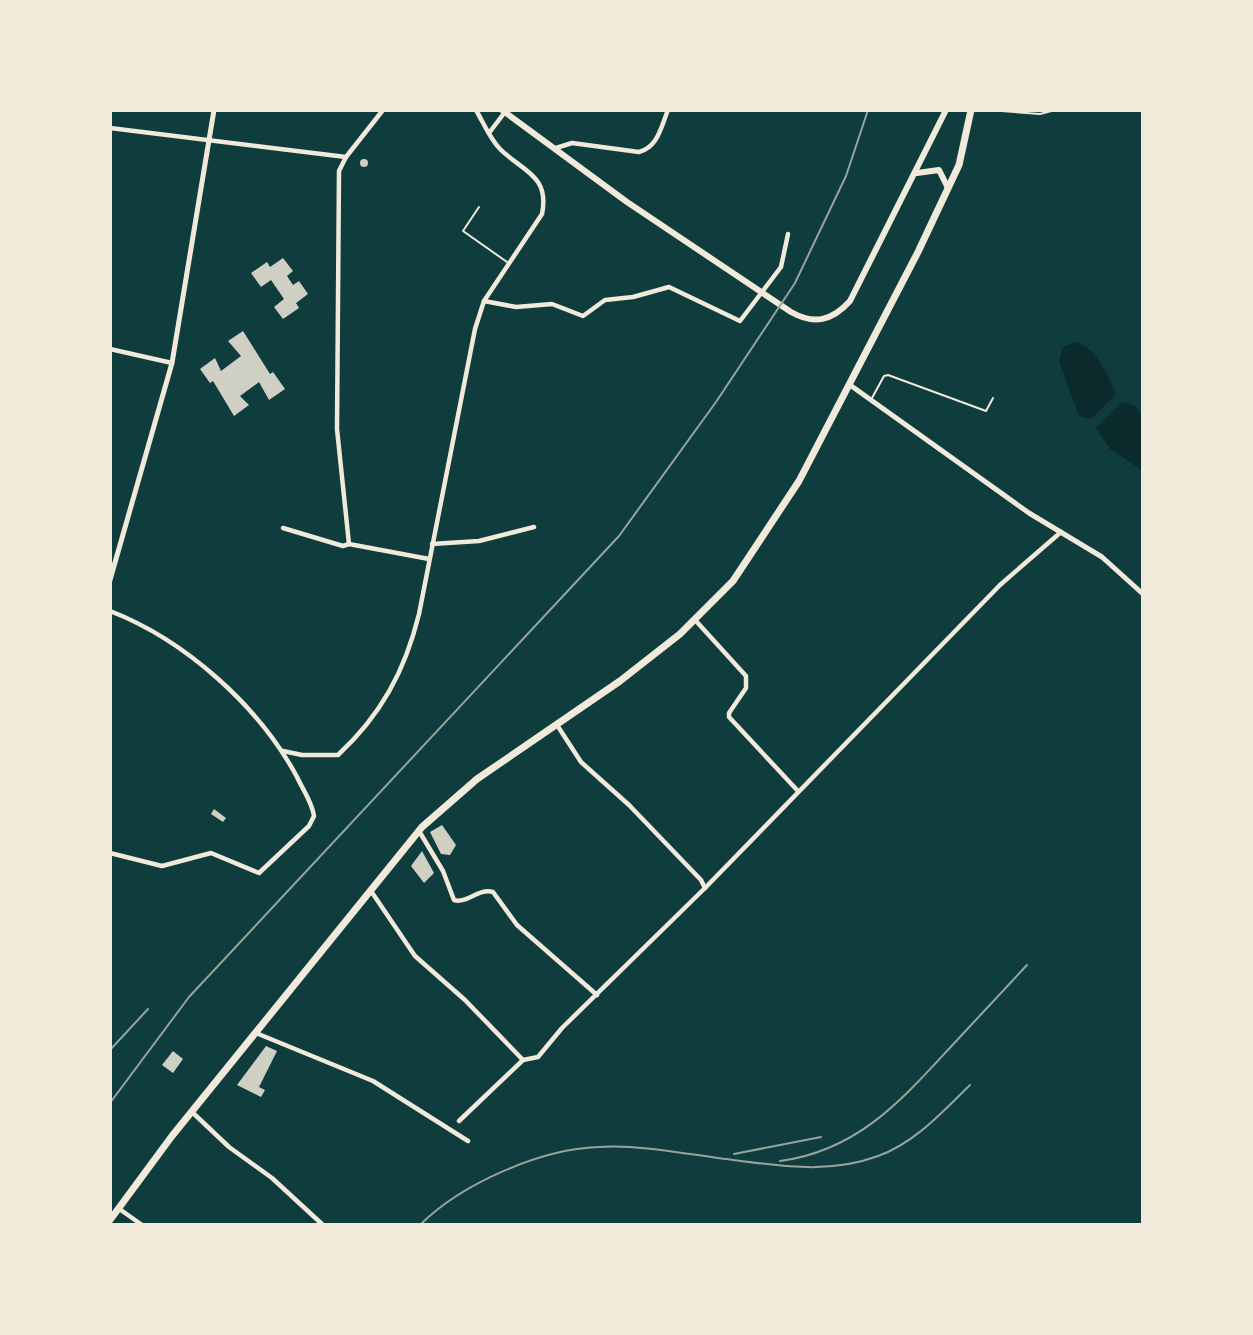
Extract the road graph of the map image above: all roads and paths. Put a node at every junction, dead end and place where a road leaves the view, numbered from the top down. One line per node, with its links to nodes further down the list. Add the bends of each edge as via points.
1 (214, 110): 12 (street)
2 (383, 110): 14 (street)
3 (476, 110): 11 (street)
4 (668, 110): 13 (street, via 649,149 639,152 572,143)
5 (947, 110): 15 (main road)
6 (971, 110): 16 (main road)
7 (988, 110): 8 (lane, via 1040,114)
8 (1055, 110)
9 (504, 111): 11 (street); 13 (main road)
10 (110, 128): 12 (street)
11 (489, 133): 19 (street, via 499,148 529,170 545,200 542,214)
12 (208, 142): 14 (street); 22 (street)
13 (556, 148): 15 (main road, via 627,202 810,321 842,310)
14 (345, 157): 29 (street, via 339,171 337,429)
15 (917, 173): 16 (main road, via 939,170)
16 (949, 189): 23 (main road)
17 (479, 207): 19 (lane, via 463,231)
18 (788, 234): 20 (street, via 781,267 740,321 669,287 605,300 583,316 552,304 516,307)
19 (508, 262): 20 (street)
20 (484, 301): 30 (street)
21 (110, 349): 22 (street)
22 (172, 363): 32 (street)
23 (850, 385): 25 (street); 35 (main road, via 779,513 733,581)
24 (993, 398): 25 (lane, via 986,411 888,375)
25 (872, 399): 28 (street, via 1028,513)
26 (534, 527): 30 (street, via 479,541)
27 (283, 528): 29 (street)
28 (1061, 531): 33 (street, via 1102,557); 38 (street, via 1000,584)
29 (349, 544): 31 (street)
30 (432, 544): 31 (street)
31 (429, 559): 37 (street, via 408,652 392,691 377,712 338,755)
32 (110, 580)
33 (1143, 594)
34 (110, 611): 37 (street, via 194,660 239,701)
35 (696, 621): 36 (main road); 38 (street, via 746,676 746,688 729,717)
36 (557, 725): 39 (main road, via 464,789); 41 (street, via 581,762 629,804)
37 (283, 751): 40 (street, via 313,809 313,821 259,873 211,853 162,866)
38 (797, 789): 41 (street)
39 (419, 831): 42 (main road); 43 (street, via 454,900 493,892 517,925)
40 (110, 853)
41 (705, 888): 43 (street)
42 (370, 890): 44 (main road); 45 (street, via 412,952)
43 (597, 995): 45 (street, via 538,1057)
44 (256, 1033): 46 (main road); 48 (street, via 373,1081)
45 (523, 1060): 47 (street)
46 (192, 1112): 49 (main road); 52 (street)
47 (459, 1121)
48 (468, 1141)
49 (117, 1208): 50 (main road); 51 (street)
50 (110, 1220)
51 (142, 1225)
52 (323, 1225)

